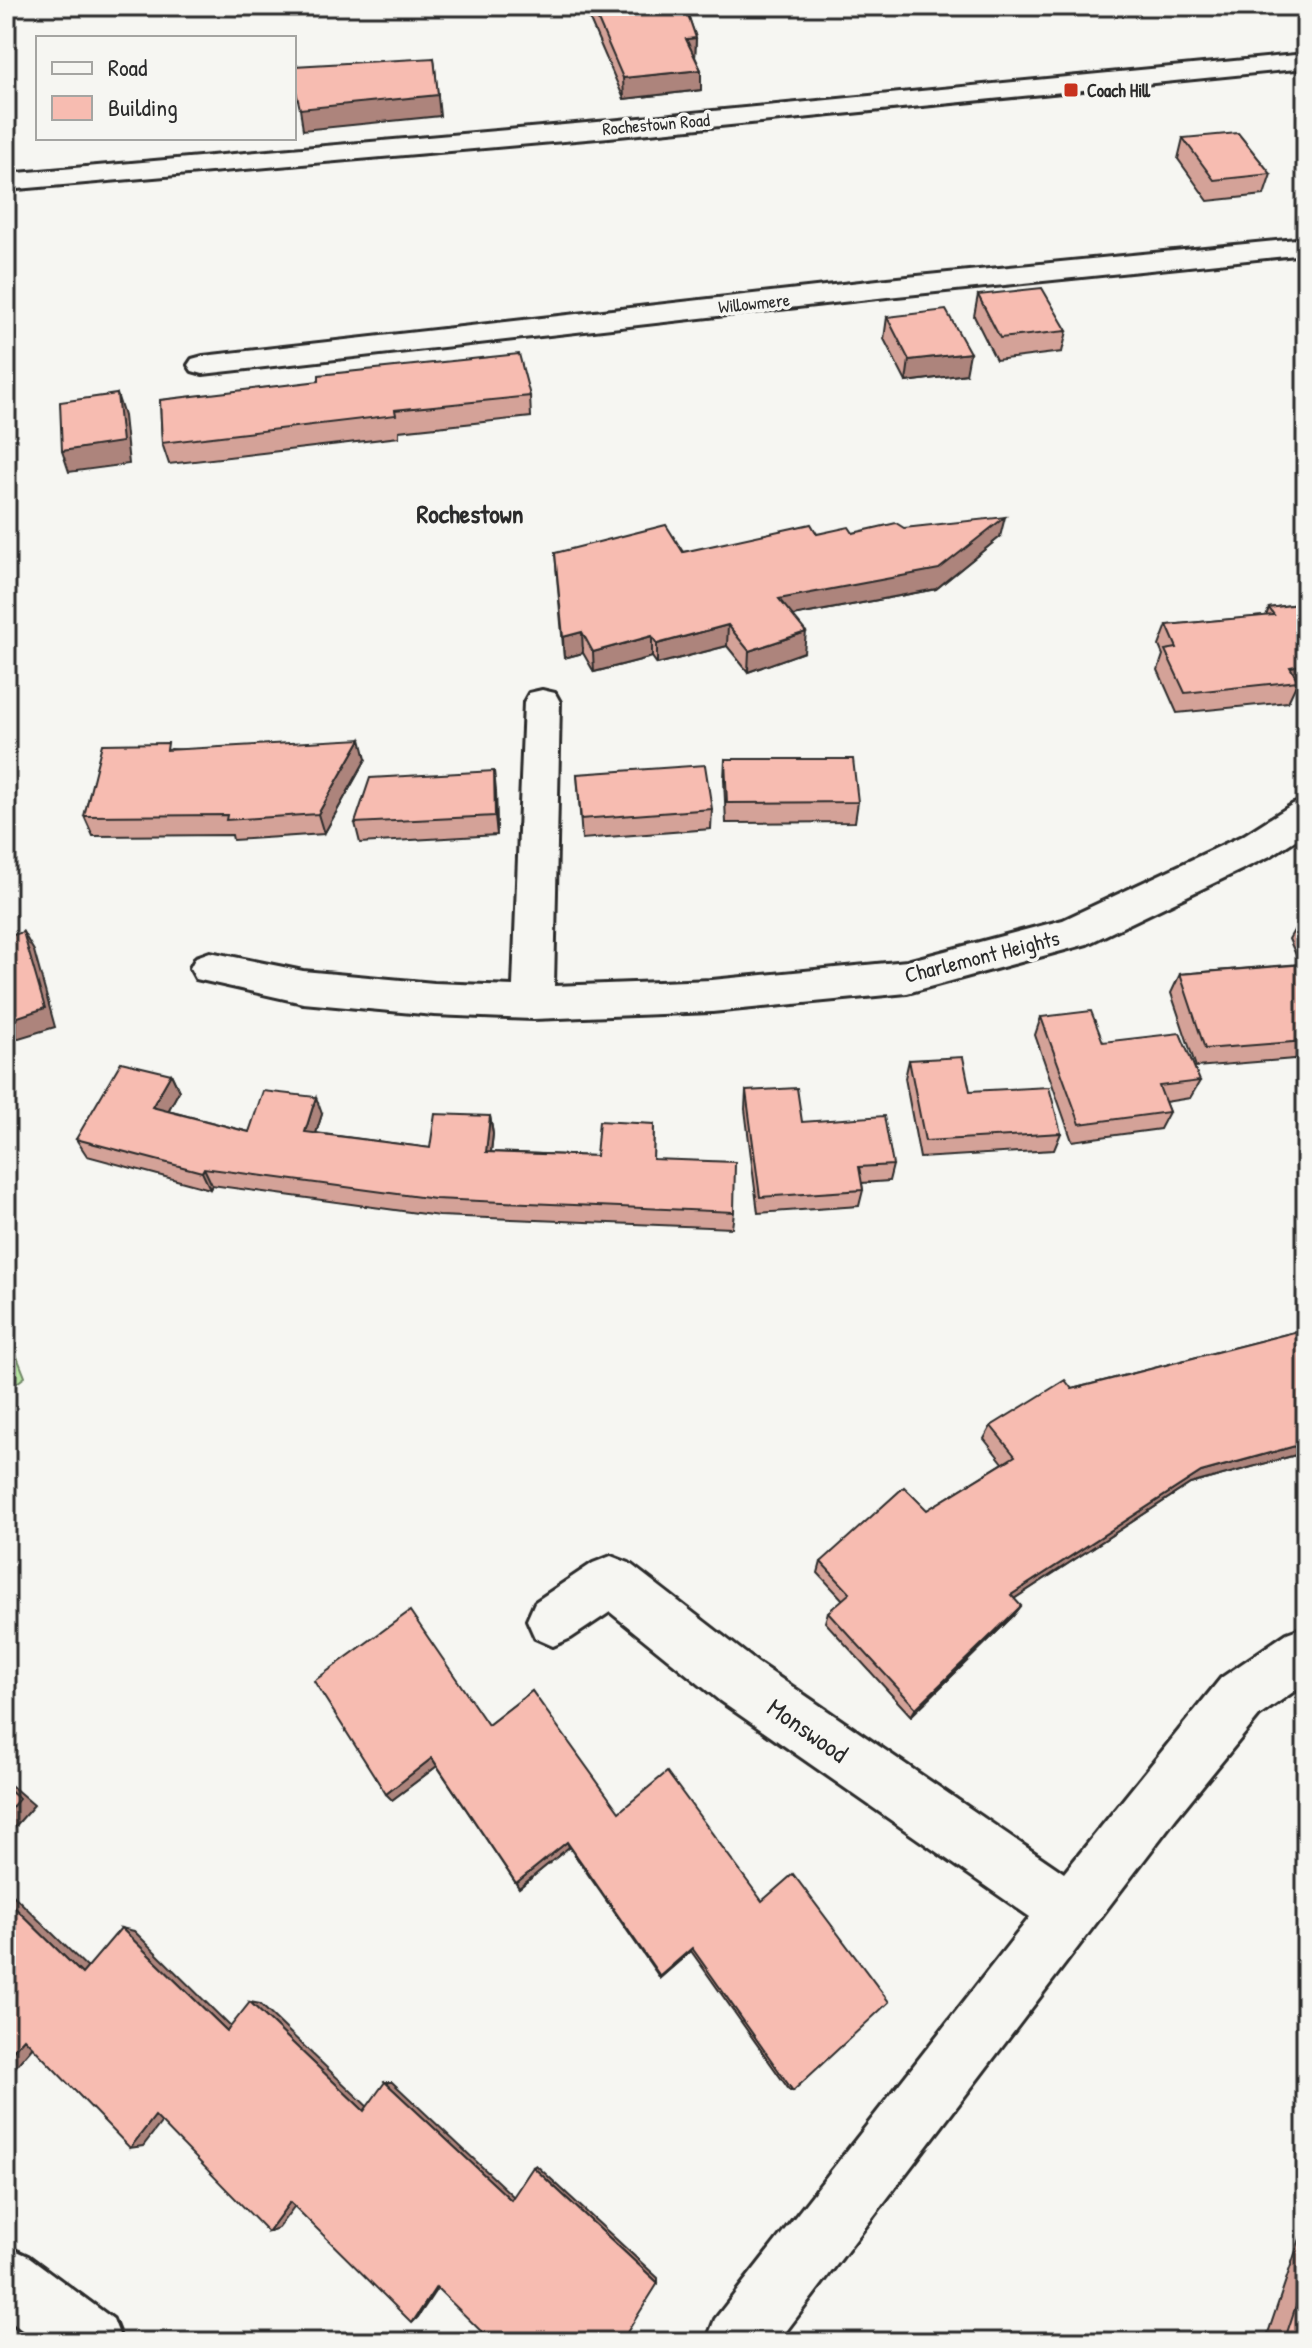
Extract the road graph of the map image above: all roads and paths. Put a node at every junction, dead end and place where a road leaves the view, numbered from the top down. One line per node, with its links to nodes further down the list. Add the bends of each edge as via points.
1 (1306, 61): 2 (street, Rochestown Road)
2 (6, 182)
3 (1306, 246): 4 (street, Willowmere)
4 (203, 365)
5 (542, 702): 8 (street)
6 (1306, 814): 8 (street, Charlemont Heights, via 1258,845 1073,933 907,977 712,996)
7 (210, 968): 8 (street, Charlemont Heights, via 303,987)
8 (533, 1003)
9 (553, 1620): 11 (street, Monswood, via 611,1581 739,1682)
10 (1306, 1652): 11 (street, via 1240,1697)
11 (1070, 1911): 14 (street)
12 (6, 2278): 13 (street)
13 (90, 2342)
14 (738, 2342)

